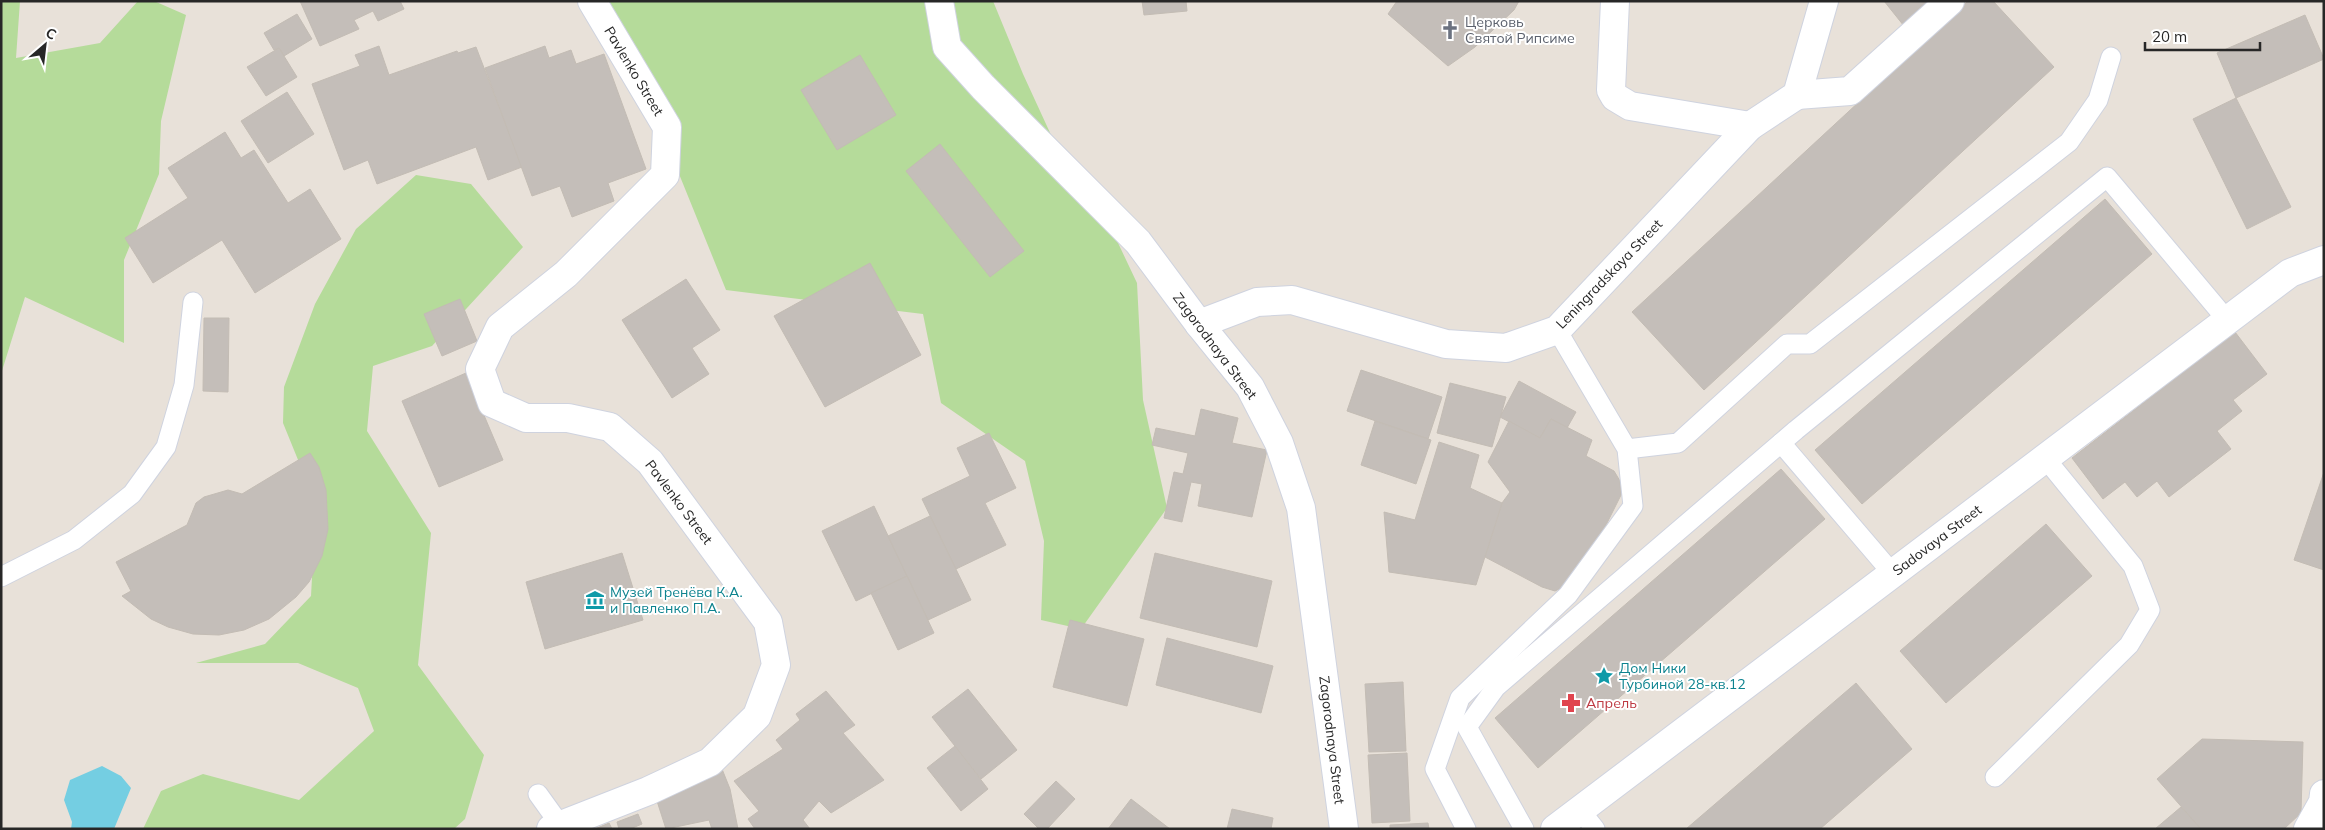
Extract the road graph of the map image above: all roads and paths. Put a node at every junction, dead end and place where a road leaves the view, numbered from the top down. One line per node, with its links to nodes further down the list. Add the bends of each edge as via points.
1 (592, 1): 23 (street, Pavlenko Street, via 667,127 665,175 566,274 500,327 480,369 492,403 526,418 568,418 610,427 650,462 768,622 776,665 757,716 710,762 648,791)
2 (939, 1): 12 (street, Zagorodnaya Street, via 947,47 1138,242)
3 (1614, 1): 8 (street, via 1611,90 1615,98 1630,106)
4 (1824, 1): 7 (street)
5 (1950, 1): 7 (street, via 1850,91)
6 (2111, 57): 15 (lane, via 2098,100 2069,142 1810,344 1787,344 1678,443)
7 (1798, 95): 8 (street, Leningradskaya Street)
8 (1750, 126): 13 (street, Leningradskaya Street)
9 (2324, 260): 11 (street, Sadovaya Street, via 2290,273)
10 (193, 302): 18 (lane, via 184,385 166,448 132,494 74,540)
11 (2227, 320): 14 (lane, via 2107,177); 16 (street, Sadovaya Street)
12 (1199, 324): 13 (street, Leningradskaya Street, via 1257,302 1292,300 1446,344 1506,348); 24 (street, Zagorodnaya Street, via 1250,387 1279,443 1302,508)
13 (1557, 330): 15 (lane)
14 (1781, 443): 17 (lane); 26 (lane, via 1496,688 1466,727)
15 (1627, 450): 25 (lane, via 1634,506 1568,595 1460,698 1435,769)
16 (2045, 458): 17 (street, Sadovaya Street); 19 (lane, via 2133,566 2150,610 2129,645)
17 (1893, 574): 22 (street, Sadovaya Street)
18 (1, 577)
19 (1995, 777)
20 (538, 794): 23 (lane)
21 (2324, 794): 28 (street)
22 (1587, 820): 27 (street, Sadovaya Street)
23 (556, 827)
24 (1344, 829)
25 (1466, 829)
26 (1524, 829)
27 (1555, 829)
28 (2308, 829)

